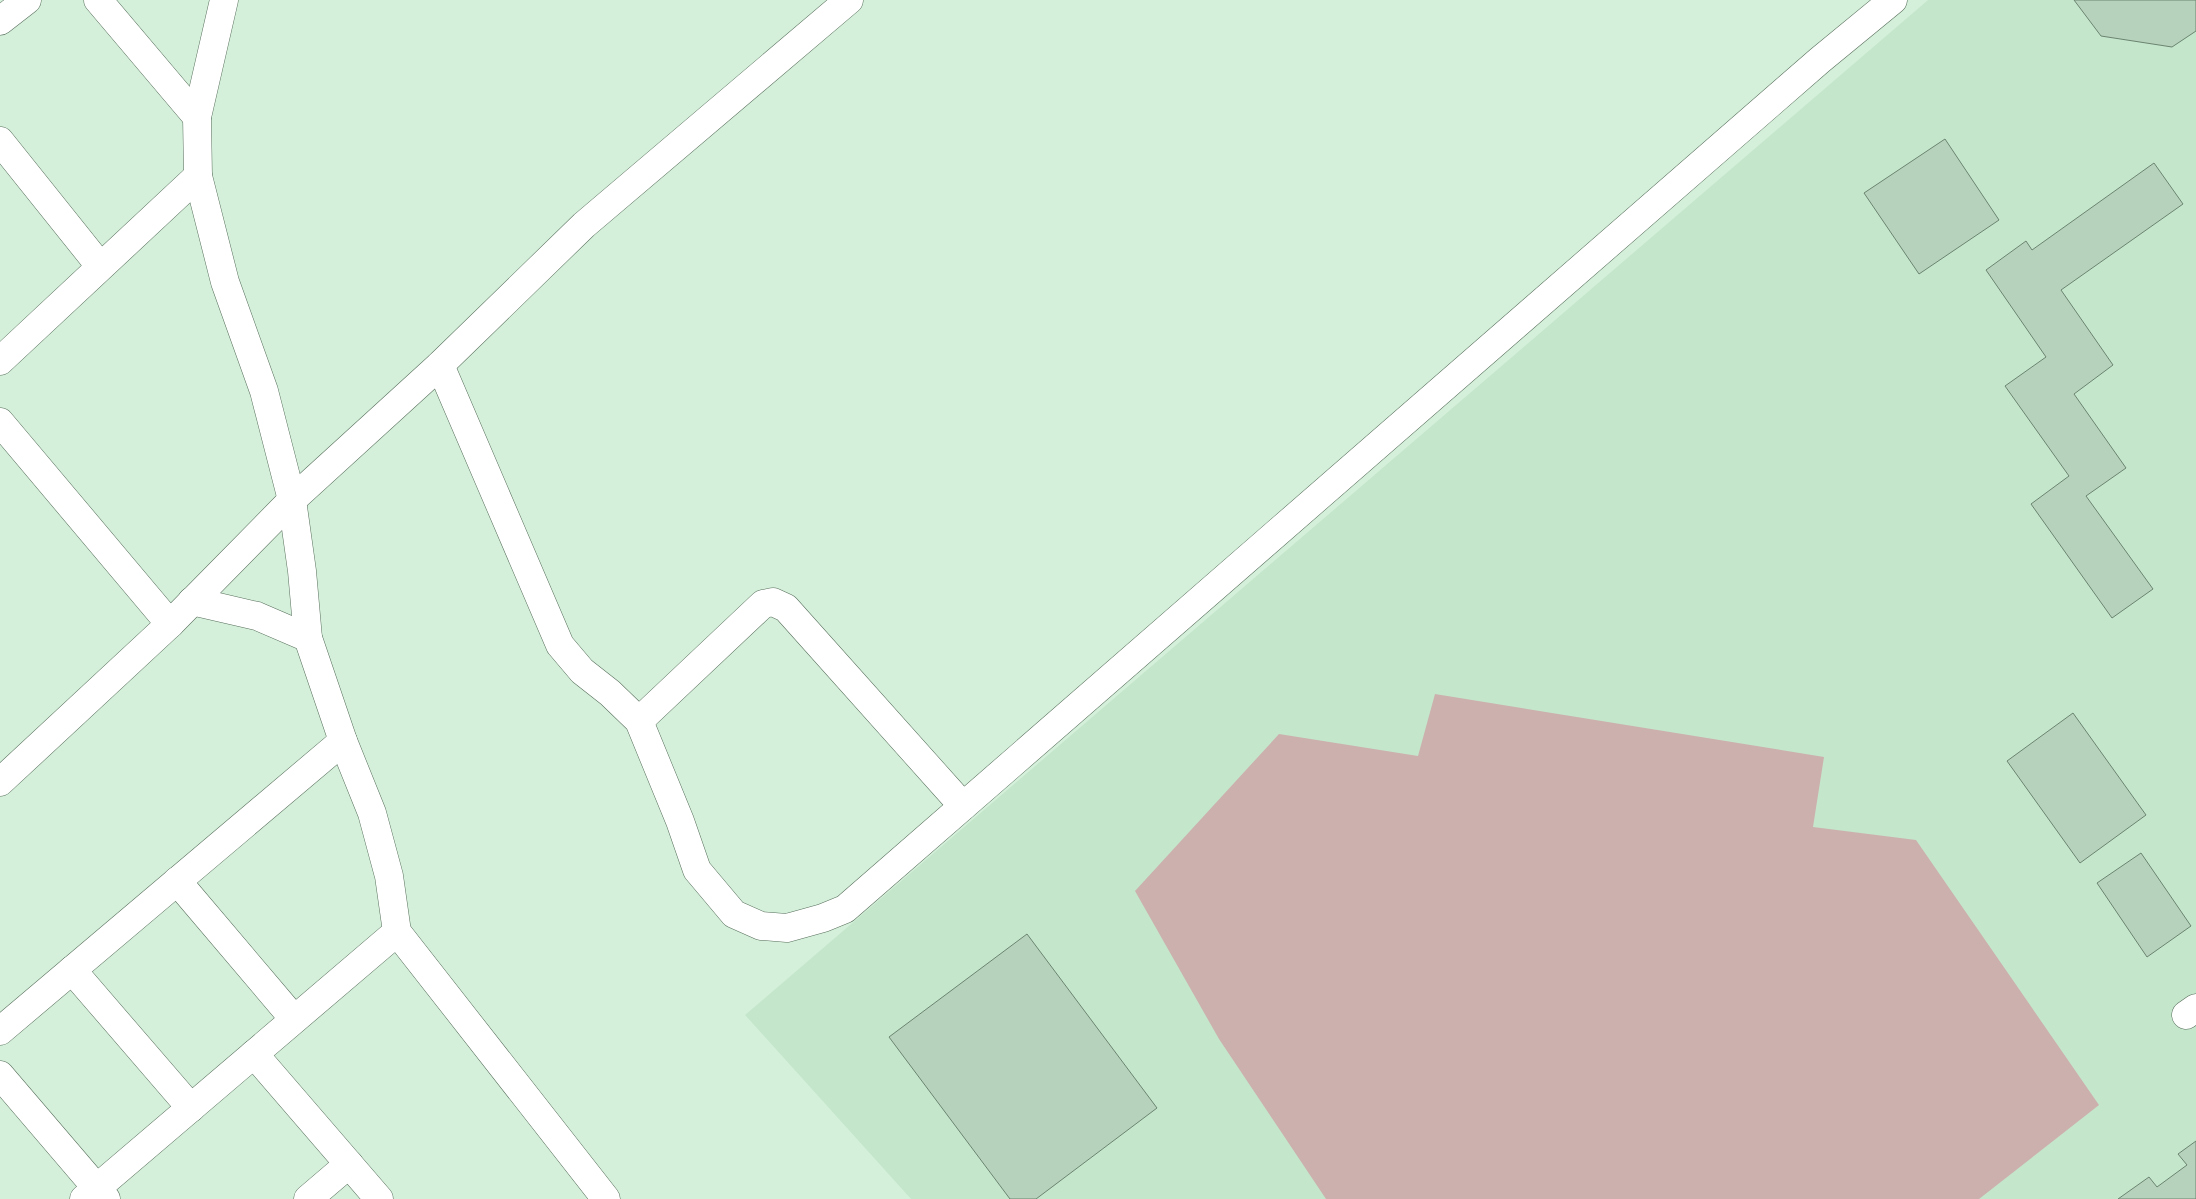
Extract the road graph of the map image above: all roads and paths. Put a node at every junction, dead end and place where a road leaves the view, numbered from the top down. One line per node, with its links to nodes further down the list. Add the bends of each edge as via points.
1 (26, 0): 6 (street)
2 (98, 0): 7 (street)
3 (224, 0): 7 (street)
4 (849, 0): 12 (street, via 584,225)
5 (1893, 0): 21 (street, via 1813,66)
6 (0, 21)
7 (197, 117): 9 (street)
8 (0, 141): 10 (street)
9 (198, 176): 10 (street); 14 (street, via 225,282 264,391)
10 (100, 266): 11 (street)
11 (0, 361)
12 (440, 365): 14 (street); 18 (street, via 560,645 582,671)
13 (0, 422): 16 (street)
14 (292, 500): 15 (street); 17 (street)
15 (192, 601): 16 (street); 17 (street, via 257,616)
16 (170, 624): 20 (street)
17 (308, 638): 19 (street)
18 (639, 721): 21 (street, via 763,604 773,602 786,608); 21 (street, via 697,870 734,914 761,926 787,928 845,909)
19 (343, 741): 22 (street); 23 (street, via 372,812 389,876)
20 (0, 782)
21 (963, 806)
22 (177, 880): 24 (street); 25 (street)
23 (397, 932): 25 (street); 34 (street)
24 (72, 970): 26 (street); 29 (street)
25 (294, 1020): 27 (street)
26 (0, 1031)
27 (254, 1054): 29 (street); 30 (street)
28 (0, 1075): 31 (street)
29 (191, 1108): 31 (street)
30 (349, 1164): 32 (street); 33 (street)
31 (96, 1195)
32 (308, 1199)
33 (379, 1199)
34 (606, 1199)

